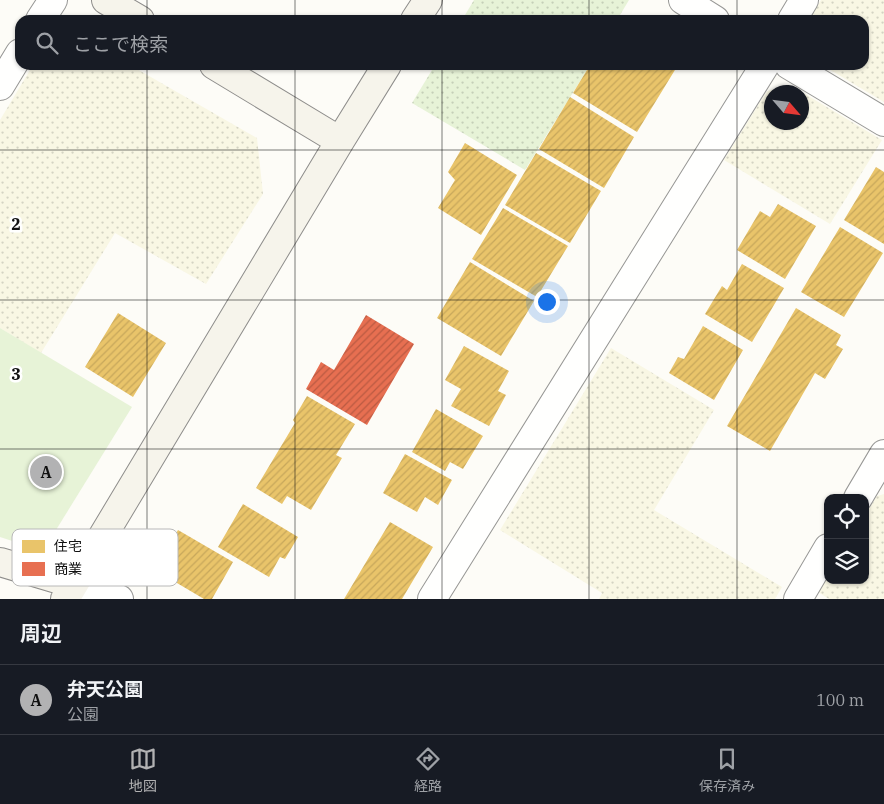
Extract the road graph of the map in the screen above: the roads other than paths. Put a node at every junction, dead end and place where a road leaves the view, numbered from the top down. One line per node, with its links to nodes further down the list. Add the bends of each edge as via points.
1 (53, 0): 6 (street)
2 (106, 0): 7 (street)
3 (428, 0): 8 (street)
4 (683, 0): 9 (street)
5 (804, 0): 10 (street)
6 (43, 15)
7 (132, 15)
8 (418, 15)
9 (707, 15)
10 (795, 15)
11 (15, 61): 16 (street)
12 (222, 70): 18 (street)
13 (384, 70): 18 (street)
14 (762, 70): 28 (street)
15 (796, 70): 17 (street)
16 (0, 86)
17 (884, 122)
18 (340, 141): 21 (street)
19 (883, 457): 20 (street)
20 (860, 494)
21 (108, 529)
22 (824, 555): 29 (street)
23 (0, 562): 24 (street)
24 (12, 567)
25 (56, 586): 26 (street)
26 (70, 592): 27 (street)
27 (119, 599)
28 (432, 599)
29 (798, 599)

